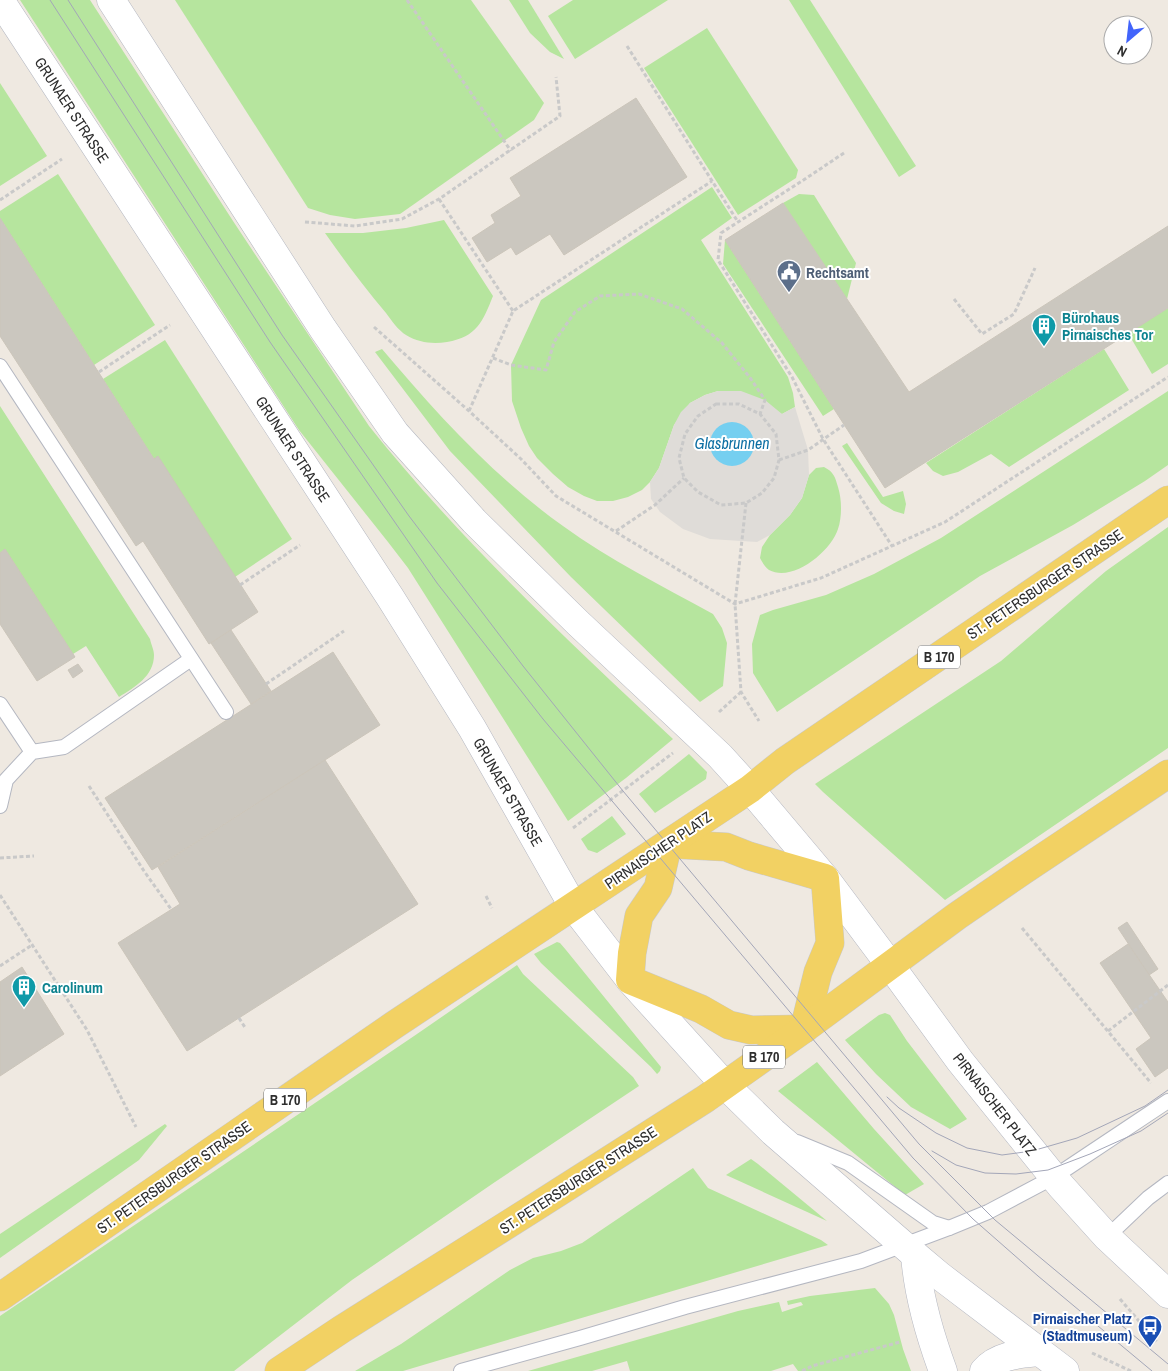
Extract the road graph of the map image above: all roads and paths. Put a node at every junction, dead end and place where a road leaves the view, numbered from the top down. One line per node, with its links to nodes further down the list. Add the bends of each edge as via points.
1 (0, 0): 57 (main road, GRUNAER STRASSE, via 390,597 472,728)
2 (111, 0): 48 (main road, via 323,329 395,433 474,521 720,756)
3 (407, 0): 6 (path)
4 (626, 46): 9 (path)
5 (556, 77): 6 (path, via 560,116)
6 (510, 151): 10 (path)
7 (844, 153): 13 (path)
8 (62, 159): 11 (path)
9 (712, 181): 13 (path); 16 (path)
10 (439, 199): 12 (path, via 402,219 355,226); 16 (path)
11 (0, 200)
12 (305, 222)
13 (738, 222): 26 (path, via 721,233 718,260 792,377)
14 (1035, 268): 15 (path, via 1014,314 982,334)
15 (954, 299)
16 (513, 311): 19 (path)
17 (170, 325): 21 (path)
18 (374, 327): 23 (path)
19 (493, 358): 23 (path); 24 (path, via 511,365 546,370 554,342 574,312 600,296 639,294 682,309 722,343 765,400)
20 (0, 366): 37 (lane)
21 (98, 372)
22 (1168, 377): 33 (path, via 945,522)
23 (469, 411): 31 (path, via 556,496)
24 (760, 414): 27 (path, via 776,434); 28 (path, via 739,404 716,404 698,416 685,434 678,458)
25 (844, 424): 26 (path)
26 (823, 439): 27 (path, via 808,450); 33 (path)
27 (779, 460): 30 (path, via 774,478 762,493)
28 (684, 478): 30 (path, via 698,492 722,505); 31 (path, via 655,505)
29 (1168, 500): 48 (main road, ST. PETERSBURGER STRASSE / B 170)
30 (746, 503): 35 (path)
31 (616, 531): 35 (path)
32 (300, 546): 34 (path)
33 (892, 546): 35 (path, via 821,578)
34 (240, 585)
35 (735, 604): 39 (path)
36 (344, 631): 38 (path)
37 (191, 659): 41 (lane); 44 (lane, via 64,747)
38 (266, 684)
39 (741, 692): 42 (path); 43 (path)
40 (0, 704): 44 (lane)
41 (226, 712)
42 (713, 717)
43 (759, 721)
44 (32, 752): 49 (lane, via 6,780)
45 (674, 752): 50 (path)
46 (1168, 774): 62 (main road, B 170)
47 (89, 786): 59 (path)
48 (750, 789): 51 (main road, PIRNAISCHER PLATZ / B 170); 54 (main road, PIRNAISCHER PLATZ)
49 (0, 806)
50 (573, 828)
51 (668, 844): 54 (main road, via 726,847); 57 (main road, PIRNAISCHER PLATZ / B 170); 64 (main road, via 658,888 639,916)
52 (34, 856): 53 (path)
53 (0, 858)
54 (825, 878): 62 (main road, PIRNAISCHER PLATZ); 68 (main road, via 830,943 818,972)
55 (0, 895): 61 (path)
56 (486, 896): 58 (path)
57 (573, 906): 64 (main road); 81 (main road, ST. PETERSBURGER STRASSE / B 170, via 379,1035)
58 (492, 908)
59 (171, 909)
60 (1022, 928): 69 (path)
61 (32, 945): 63 (path); 73 (path, via 87,1030)
62 (890, 965): 68 (main road, B 170); 75 (main road, PIRNAISCHER PLATZ, via 960,1061)
63 (0, 966)
64 (630, 980): 68 (main road, via 701,1008 729,1025 751,1030); 70 (main road)
65 (1168, 985): 69 (path)
66 (239, 1018): 67 (path)
67 (246, 1029)
68 (804, 1029): 70 (main road, B 170)
69 (1108, 1031): 71 (path)
70 (724, 1084): 74 (main road); 87 (main road, ST. PETERSBURGER STRASSE / B 170, via 653,1133)
71 (1153, 1085)
72 (1168, 1101): 75 (lane)
73 (136, 1128)
74 (773, 1132): 77 (lane, via 848,1163 933,1222); 79 (main road)
75 (1054, 1177): 77 (lane, via 988,1212); 78 (main road, PIRNAISCHER PLATZ)
76 (1168, 1183): 78 (lane)
77 (949, 1228): 79 (lane)
78 (1106, 1237): 80 (main road, PIRNAISCHER PLATZ)
79 (909, 1250): 86 (main road); 88 (lane, via 685,1307); 90 (main road, via 930,1337)
80 (1168, 1294)
81 (0, 1297)
82 (1120, 1299): 84 (path)
83 (903, 1342): 89 (path)
84 (1157, 1342)
85 (1088, 1351): 93 (path)
86 (1040, 1352): 91 (main road, via 1012,1354 990,1364); 92 (main road)
87 (279, 1371)
88 (461, 1371)
89 (802, 1371)
90 (943, 1371)
91 (984, 1371)
92 (1065, 1371)
93 (1130, 1371)

